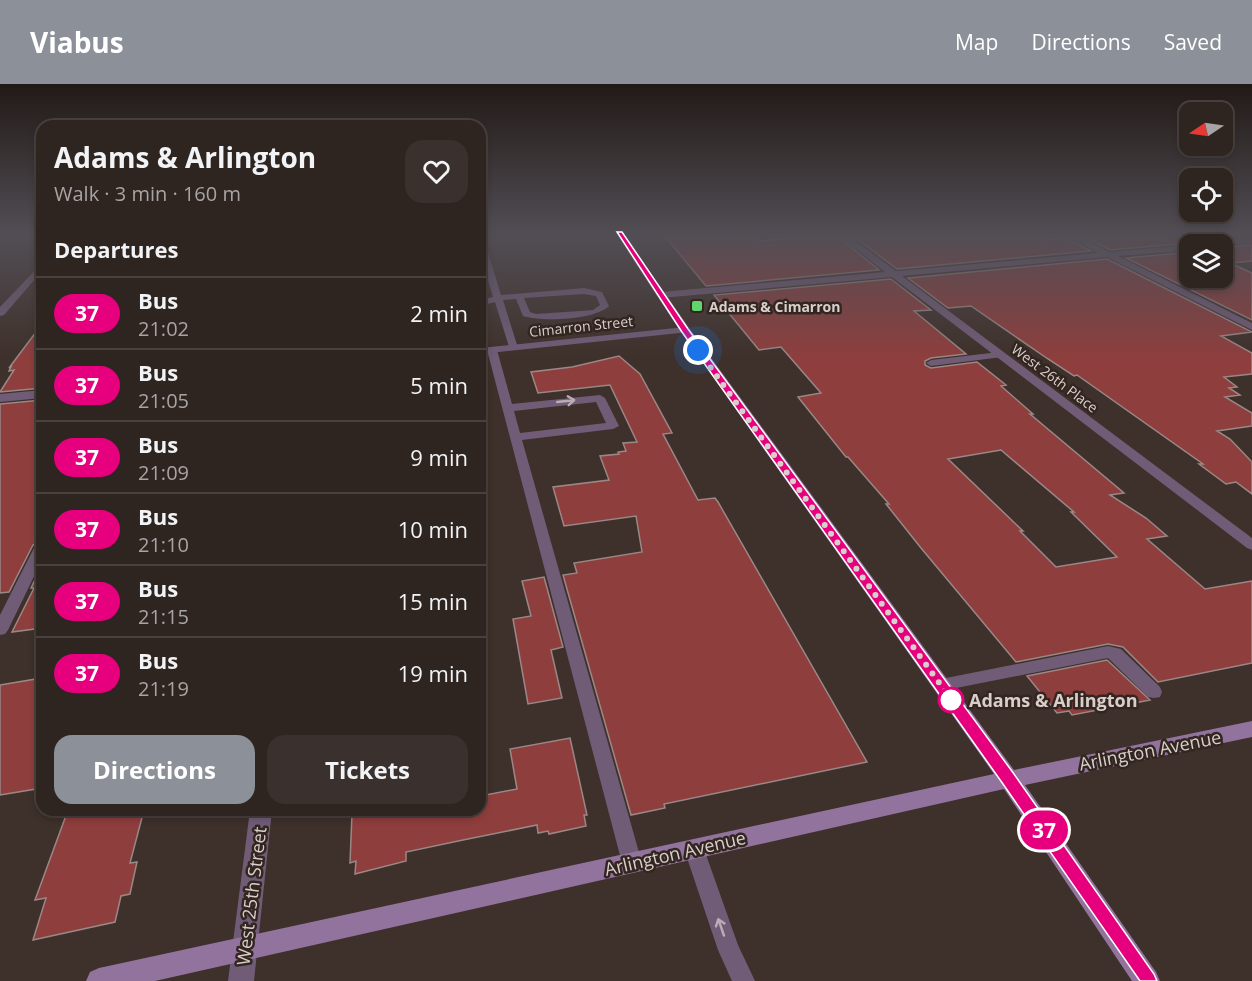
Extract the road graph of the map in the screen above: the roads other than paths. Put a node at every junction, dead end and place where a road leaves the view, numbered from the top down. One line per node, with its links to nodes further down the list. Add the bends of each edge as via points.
1 (33, 276): 11 (street)
2 (488, 276): 9 (lane)
3 (648, 276): 7 (main road)
4 (872, 276): 7 (street)
5 (895, 276): 16 (street, West 26th Place)
6 (1150, 276): 12 (street)
7 (661, 295): 13 (main road)
8 (519, 296): 8 (lane, via 592,291 599,294 605,306 595,312 535,317 526,314); 9 (lane)
9 (498, 298): 10 (lane); 14 (lane)
10 (486, 301)
11 (0, 313)
12 (1252, 327)
13 (685, 330): 14 (street, Cimarron Street); 25 (main road)
14 (513, 348): 15 (street, Cimarron Street)
15 (486, 350): 20 (lane)
16 (999, 355): 17 (lane); 22 (street, West 26th Place)
17 (931, 363)
18 (36, 395): 19 (street)
19 (0, 398)
20 (508, 408): 21 (lane); 21 (lane, one-way to 21, via 600,398 613,426)
21 (516, 437): 31 (lane)
22 (1252, 545)
23 (36, 558): 24 (lane)
24 (0, 630)
25 (941, 685): 26 (lane, via 1108,652 1115,654); 28 (main road)
26 (1154, 692)
27 (1252, 729): 28 (main road, Arlington Avenue)
28 (1009, 779): 30 (main road, Arlington Avenue); 36 (main road)
29 (260, 816): 32 (street, West 25th Street)
30 (694, 849): 31 (main road, Arlington Avenue); 35 (lane, one-way to 30, via 729,950)
31 (632, 863): 32 (main road, Arlington Avenue)
32 (245, 949): 33 (main road, Arlington Avenue); 34 (street, West 25th Street)
33 (99, 981)
34 (241, 981)
35 (744, 981)
36 (1147, 981)

